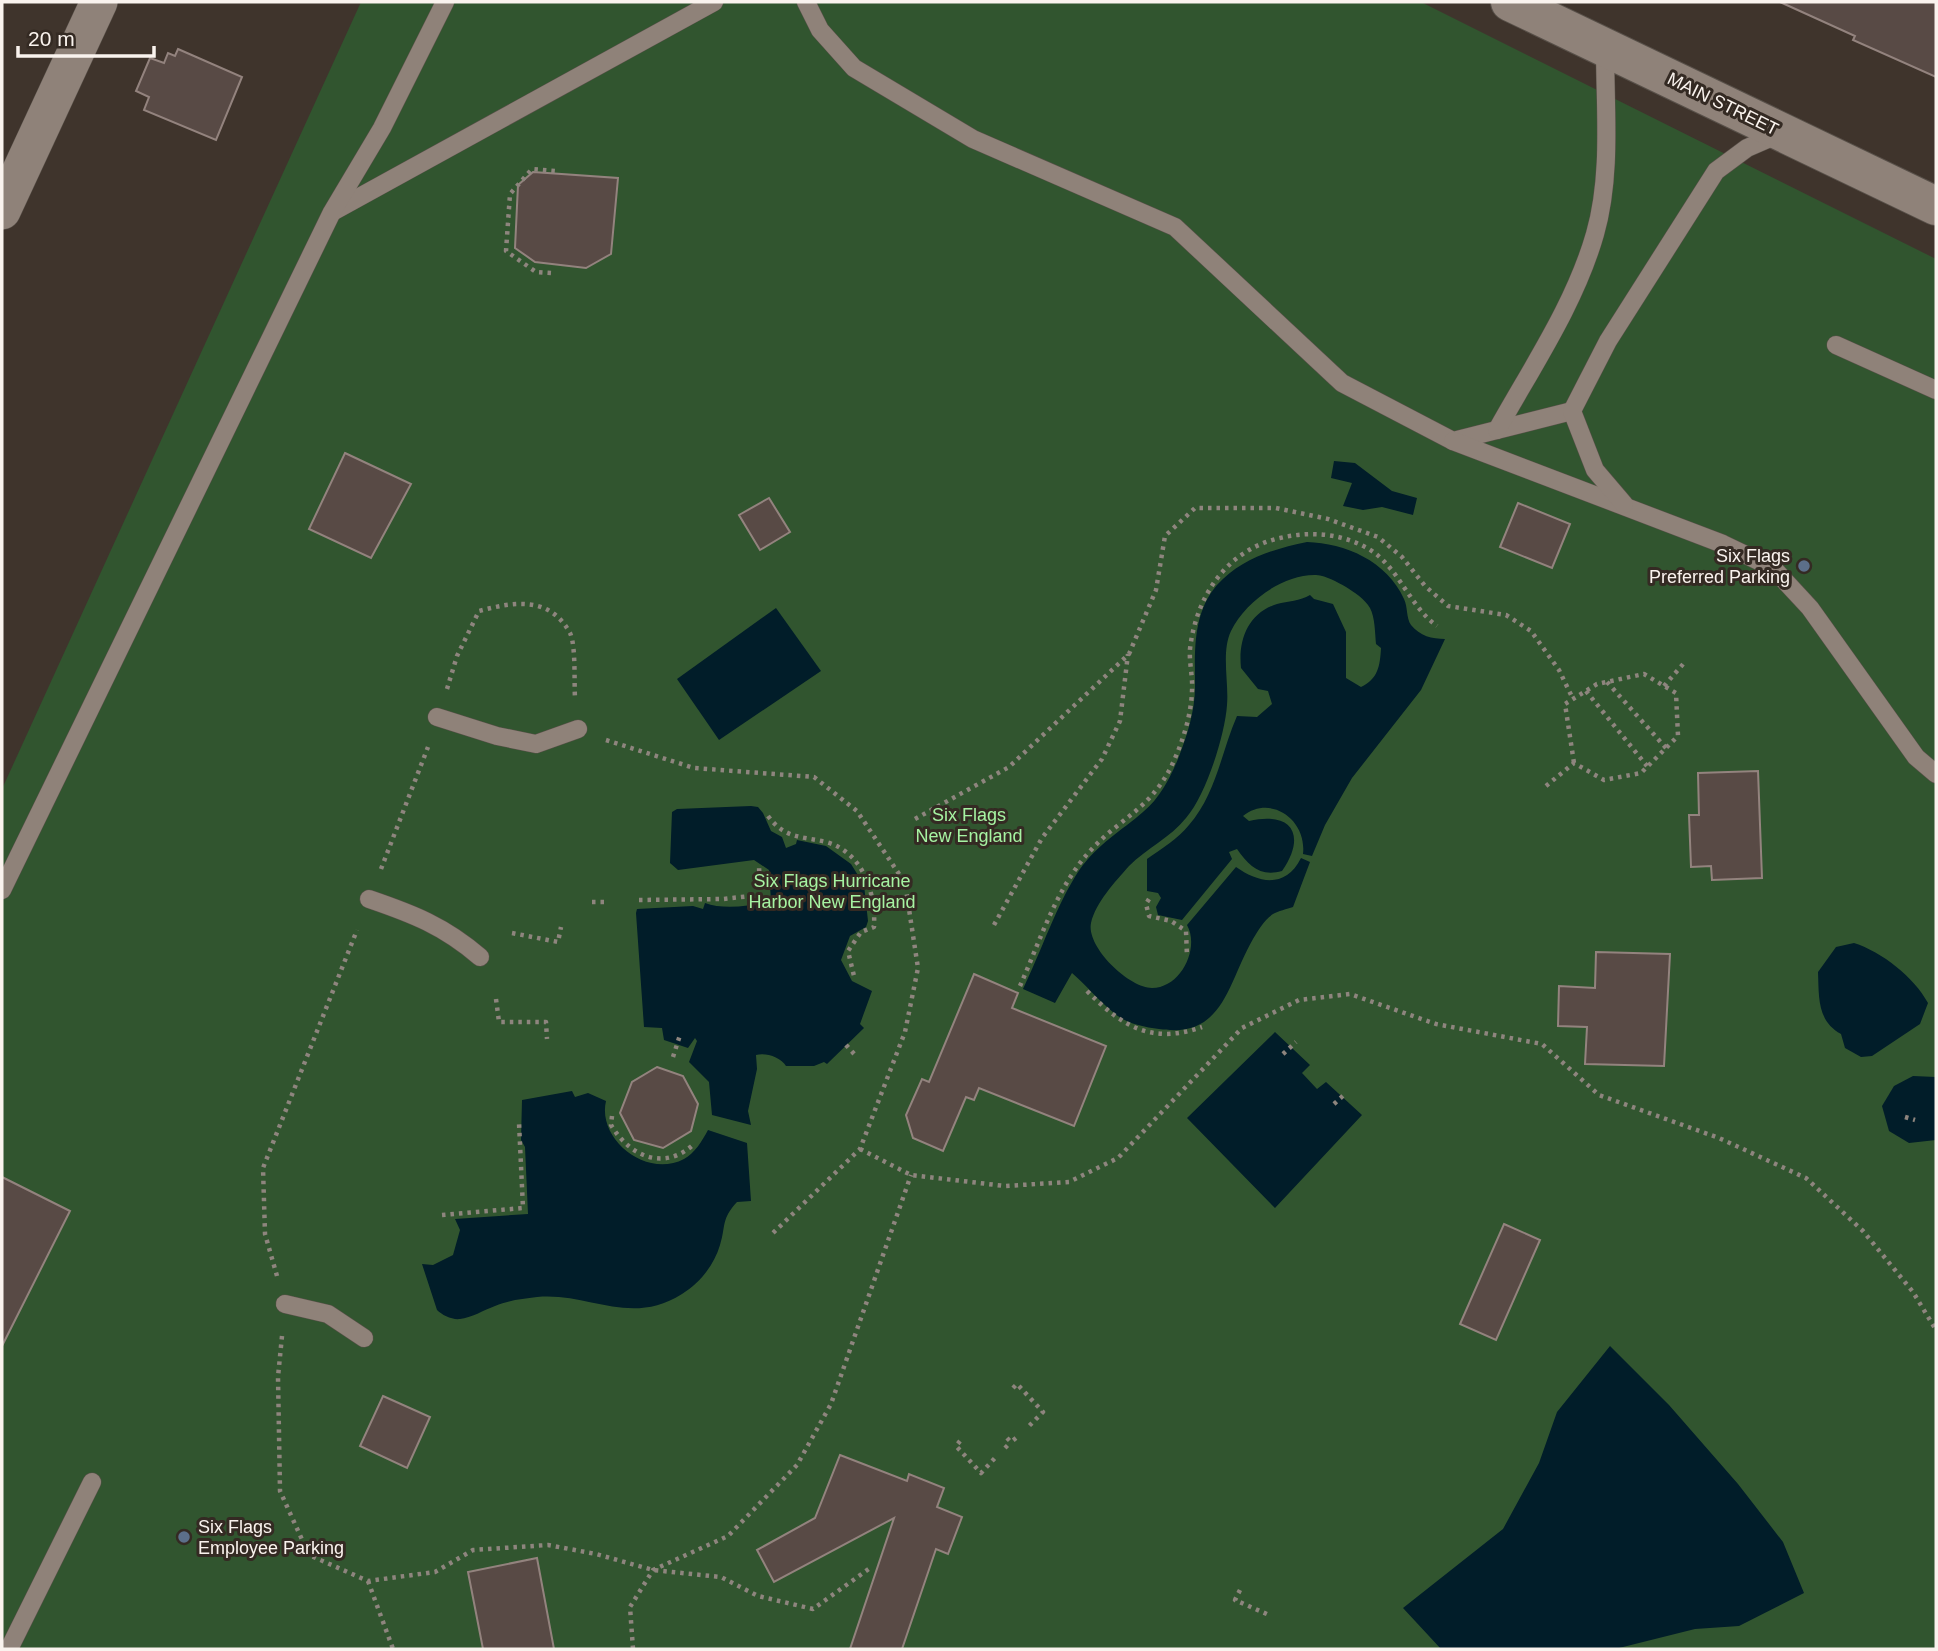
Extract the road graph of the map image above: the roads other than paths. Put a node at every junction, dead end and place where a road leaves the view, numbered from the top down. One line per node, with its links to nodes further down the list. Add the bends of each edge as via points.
1 (99, 2): 9 (street)
2 (445, 2): 10 (lane, via 382,128)
3 (714, 2): 10 (lane)
4 (806, 2): 15 (lane, via 820,30 854,68 973,139 1175,227 1342,383)
5 (1510, 2): 6 (main road, MAIN STREET)
6 (1605, 47): 7 (main road, MAIN STREET); 14 (lane, via 1605,170 1596,233 1574,292)
7 (1782, 132): 8 (main road, MAIN STREET); 13 (lane, via 1747,148 1716,171 1608,341)
8 (1936, 206)
9 (2, 211)
10 (332, 212): 20 (lane)
11 (1836, 345): 12 (lane)
12 (1936, 390)
13 (1572, 411): 14 (lane); 16 (lane, via 1595,470)
14 (1497, 430): 15 (lane)
15 (1453, 441): 16 (lane)
16 (1626, 507): 19 (lane, via 1773,568 1810,608 1916,757)
17 (438, 718): 18 (lane, via 536,744)
18 (578, 729)
19 (1936, 774)
20 (2, 890)
21 (369, 899): 22 (lane, via 453,933)
22 (480, 957)
23 (285, 1304): 24 (lane, via 328,1314)
24 (364, 1338)
25 (92, 1482): 26 (lane)
26 (9, 1649)

